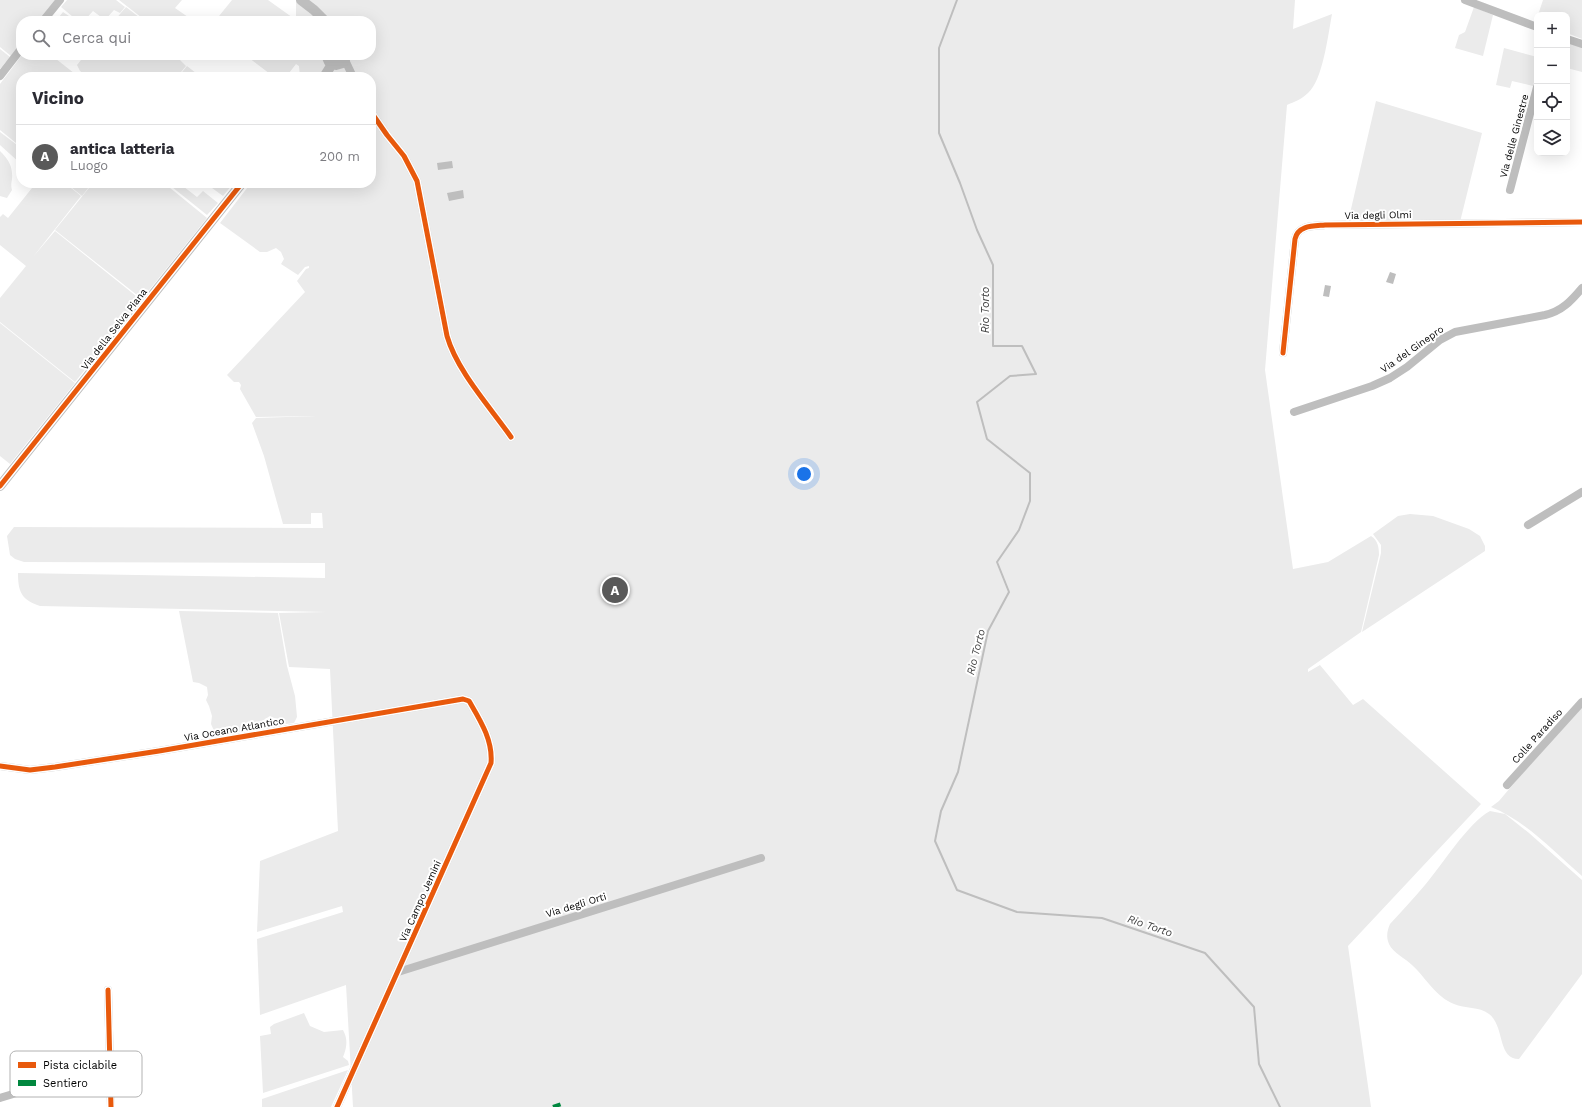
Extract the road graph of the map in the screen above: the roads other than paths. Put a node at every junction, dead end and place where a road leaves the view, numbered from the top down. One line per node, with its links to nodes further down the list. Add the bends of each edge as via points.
1 (60, 0): 4 (street)
2 (300, 0): 5 (street)
3 (1465, 0): 6 (street)
4 (47, 16)
5 (320, 16)
6 (1534, 26)
7 (1570, 40): 8 (street)
8 (1582, 44)
9 (16, 55): 16 (street)
10 (328, 60): 13 (street)
11 (343, 60): 13 (street, via 339,64)
12 (347, 60): 15 (street)
13 (332, 64): 14 (street)
14 (327, 72)
15 (351, 72)
16 (0, 76)
17 (1534, 98): 20 (street, Via delle Ginestre)
18 (376, 119): 25 (street, via 404,156 417,181 446,332 454,355)
19 (238, 188): 26 (street, Via della Selva Piana)
20 (1510, 190)
21 (1582, 222): 23 (street, Via degli Olmi, via 1326,225 1302,229 1295,239)
22 (1582, 288): 24 (street, Via del Ginepro, via 1556,312 1455,332 1440,340 1390,378)
23 (1283, 353)
24 (1294, 412)
25 (511, 437)
26 (0, 486)
27 (1582, 492): 28 (street)
28 (1528, 526)
29 (469, 701): 31 (street, Via Oceano Atlantico, via 458,700 54,767 30,770); 34 (street, Via Campo Jemini, via 485,732 491,763)
30 (1582, 702): 32 (street, Colle Paradiso)
31 (0, 766)
32 (1507, 785)
33 (761, 858): 34 (street, Via degli Orti)
34 (398, 972): 41 (street, Via Campo Jemini)
35 (108, 990): 36 (street)
36 (109, 1051)
37 (10, 1095): 39 (street)
38 (111, 1097): 40 (street)
39 (0, 1098)
40 (111, 1107)
41 (337, 1107)

